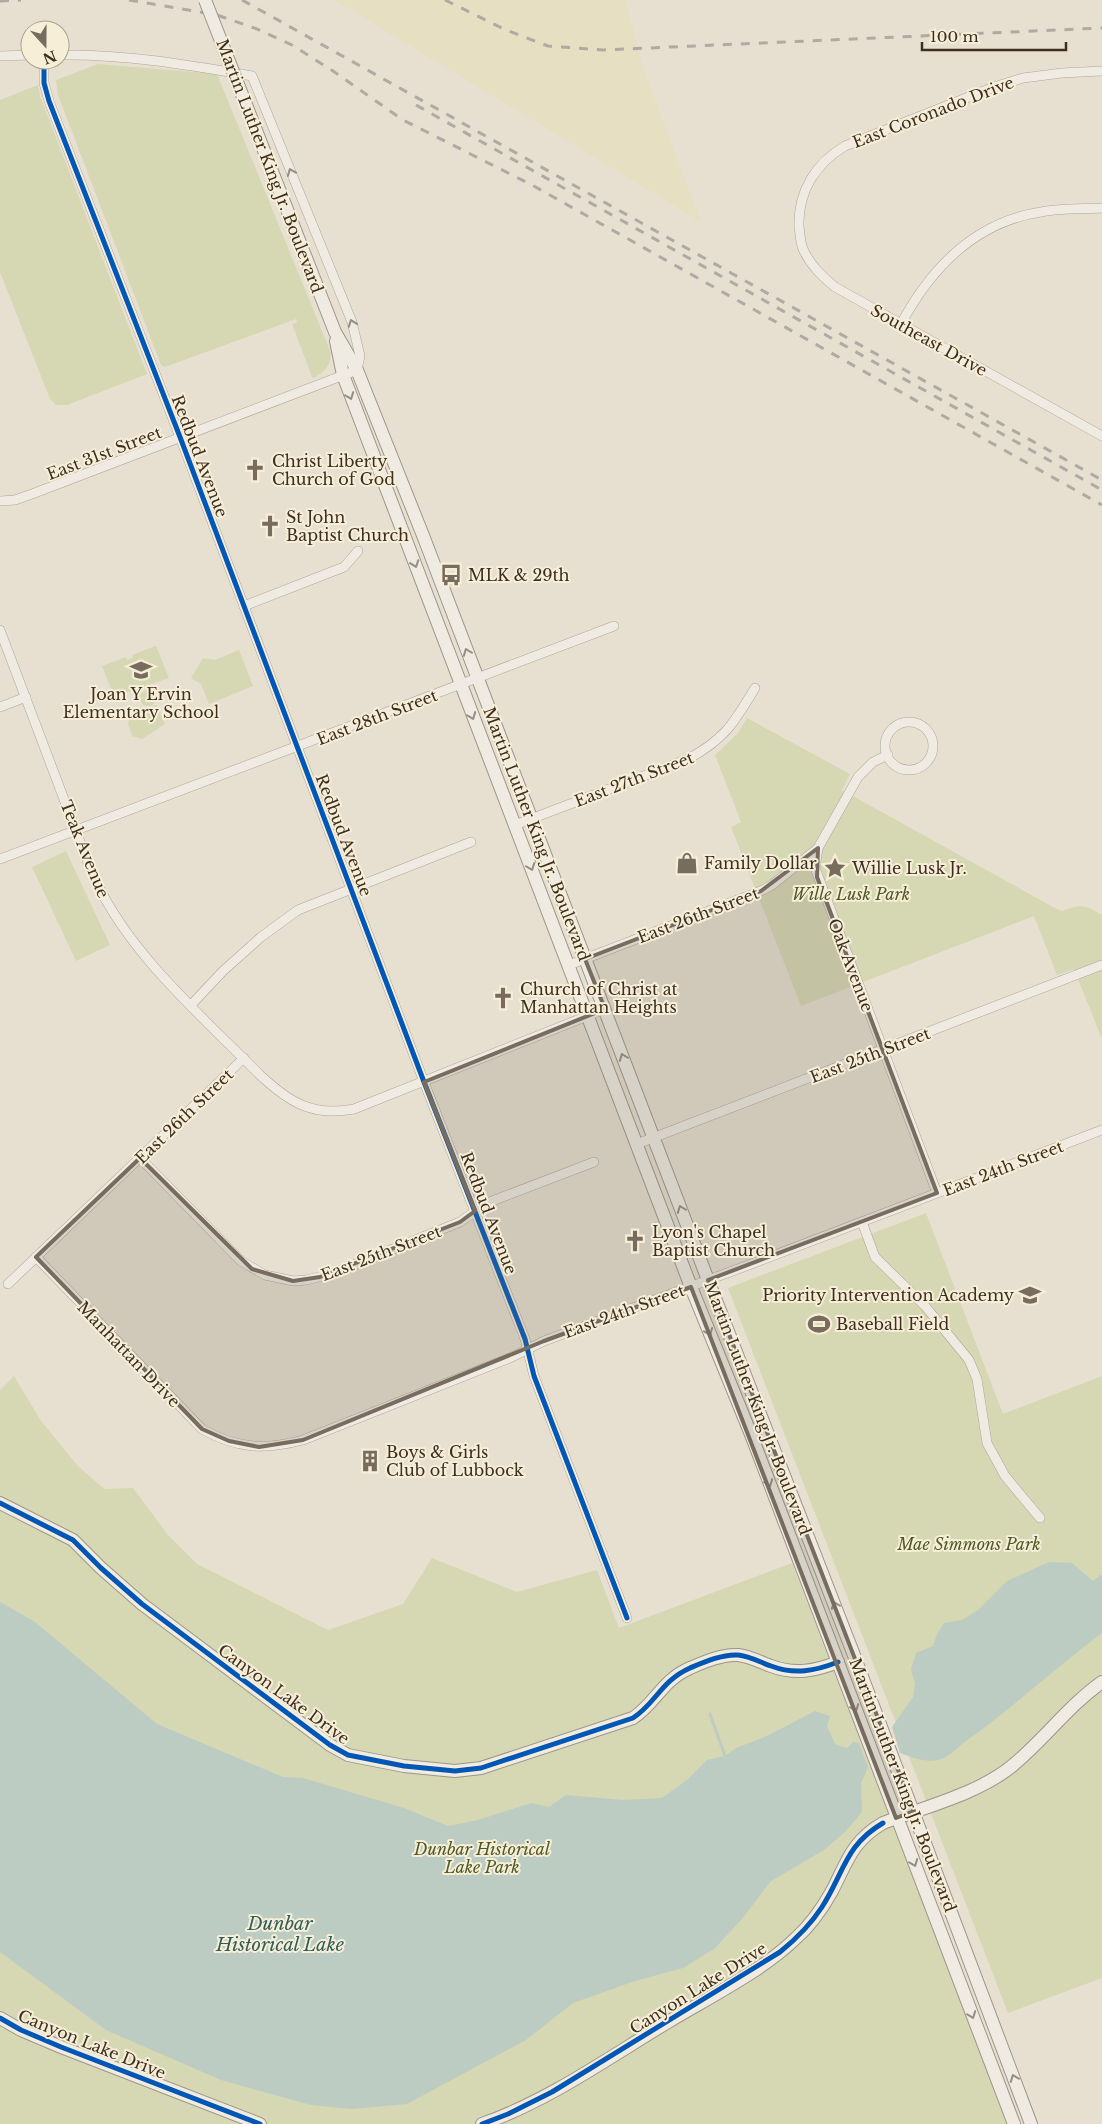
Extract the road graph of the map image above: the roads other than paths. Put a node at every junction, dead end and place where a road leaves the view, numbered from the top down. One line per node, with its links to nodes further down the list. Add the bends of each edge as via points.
1 (205, 0): 10 (main road, Martin Luther King Jr. Boulevard, bridge)
2 (20, 55): 4 (street)
3 (70, 55): 11 (street, one-way to 3, via 360,356 352,322 252,76 170,62 100,54)
4 (0, 56)
5 (44, 70): 14 (street, Redbud Avenue, via 50,101)
6 (1102, 71): 8 (street, East Coronado Drive, via 1023,78 846,146 834,152 814,173 804,192)
7 (1102, 208): 9 (street, via 1038,212 1003,222 974,238 929,278)
8 (800, 210): 9 (street, Southeast Drive, via 802,246 817,271 835,287)
9 (900, 324): 13 (street, Southeast Drive)
10 (335, 332): 11 (main road, Martin Luther King Jr. Boulevard); 12 (main road, Martin Luther King Jr. Boulevard)
11 (357, 370): 12 (street, East 31st Street); 20 (main road, Martin Luther King Jr. Boulevard, one-way to 11)
12 (343, 376): 14 (street, East 31st Street); 21 (main road, Martin Luther King Jr. Boulevard, one-way to 21)
13 (1102, 436)
14 (180, 437): 15 (street, East 31st Street, via 32,494); 17 (street, Redbud Avenue)
15 (0, 501)
16 (358, 551): 17 (street, via 344,567)
17 (244, 606): 25 (street, Redbud Avenue)
18 (614, 626): 20 (street, East 28th Street)
19 (0, 630): 23 (street, Teak Avenue)
20 (478, 679): 21 (street, East 28th Street); 27 (main road, Martin Luther King Jr. Boulevard)
21 (460, 686): 25 (street, East 28th Street); 28 (main road, Martin Luther King Jr. Boulevard, one-way to 28)
22 (755, 688): 27 (street, East 27th Street, via 735,721 709,748)
23 (26, 697): 24 (street); 29 (street, Teak Avenue)
24 (0, 707)
25 (297, 747): 29 (street, East 28th Street); 33 (street, Redbud Avenue)
26 (888, 755): 26 (street, via 902,768 918,768 931,754 931,736 919,724 901,723 887,737); 31 (street, Oak Avenue, via 873,762 858,776)
27 (532, 819): 28 (street, East 27th Street); 34 (main road, Martin Luther King Jr. Boulevard)
28 (515, 825): 35 (main road, Martin Luther King Jr. Boulevard, one-way to 35)
29 (76, 830): 32 (street, East 28th Street); 37 (street, Teak Avenue, via 101,894 116,919 148,960)
30 (471, 842): 33 (street)
31 (818, 848): 34 (street, East 26th Street, via 761,891); 40 (street, Oak Avenue, via 817,877)
32 (0, 860)
33 (350, 888): 37 (street, via 298,910 280,922 223,971); 42 (street, Redbud Avenue)
34 (585, 959): 35 (street, East 26th Street); 38 (main road, Martin Luther King Jr. Boulevard)
35 (569, 965): 39 (main road, Martin Luther King Jr. Boulevard)
36 (1102, 965): 40 (street, East 25th Street)
37 (191, 1004): 41 (street, Teak Avenue)
38 (605, 1009): 39 (street, East 26th Street); 44 (main road, Martin Luther King Jr. Boulevard, one-way to 38)
39 (587, 1017): 42 (street, East 26th Street); 45 (main road, Martin Luther King Jr. Boulevard)
40 (883, 1050): 44 (street, East 25th Street); 48 (street, Oak Avenue)
41 (244, 1058): 42 (street, East 26th Street, via 278,1092 316,1110 354,1109); 46 (street, East 26th Street)
42 (424, 1082): 49 (street, Redbud Avenue)
43 (1102, 1130): 48 (street, East 24th Street)
44 (654, 1138): 45 (street, East 25th Street); 52 (main road, Martin Luther King Jr. Boulevard, one-way to 44)
45 (637, 1144): 54 (main road, Martin Luther King Jr. Boulevard)
46 (140, 1158): 49 (street, East 25th Street, via 232,1253 264,1275 279,1279 306,1280 331,1274 460,1222); 51 (street, East 26th Street)
47 (594, 1162): 49 (street, East 25th Street, via 487,1203)
48 (937, 1193): 50 (street, East 24th Street)
49 (476, 1211): 55 (street, Redbud Avenue)
50 (862, 1222): 52 (street, East 24th Street); 58 (street, via 875,1257 925,1306 969,1360 977,1379 987,1443 1005,1476)
51 (36, 1257): 53 (street, East 26th Street); 56 (street, Manhattan Drive, via 190,1418 202,1429)
52 (708, 1280): 54 (street, East 24th Street); 62 (main road, Martin Luther King Jr. Boulevard, one-way to 52)
53 (8, 1284)
54 (691, 1287): 55 (street, East 24th Street); 60 (main road, Martin Luther King Jr. Boulevard, one-way to 60)
55 (527, 1349): 56 (street, East 24th Street, via 302,1440 259,1447); 59 (street, Redbud Avenue, via 534,1376)
56 (228, 1441)
57 (0, 1503): 60 (main road, Canyon Lake Drive, via 73,1540 142,1604 330,1745 348,1756 371,1761 455,1771 481,1768 633,1718 670,1679 725,1656 739,1655 788,1671 805,1672)
58 (1040, 1518)
59 (627, 1618)
60 (838, 1662): 63 (main road, Martin Luther King Jr. Boulevard, one-way to 63)
61 (1102, 1682): 62 (main road, Canyon Lake Drive, via 1066,1711 1011,1767 967,1791)
62 (914, 1812): 63 (main road, Canyon Lake Drive); 68 (main road, Martin Luther King Jr. Boulevard, one-way to 62)
63 (896, 1818): 66 (main road, Canyon Lake Drive, via 871,1830 860,1840 849,1854 823,1906 796,1939 780,1952 552,2092); 67 (main road, Martin Luther King Jr. Boulevard, one-way to 67)
64 (0, 2018): 65 (main road, Canyon Lake Drive, via 61,2048)
65 (260, 2124)
66 (482, 2124)
67 (1014, 2124)
68 (1031, 2124)

